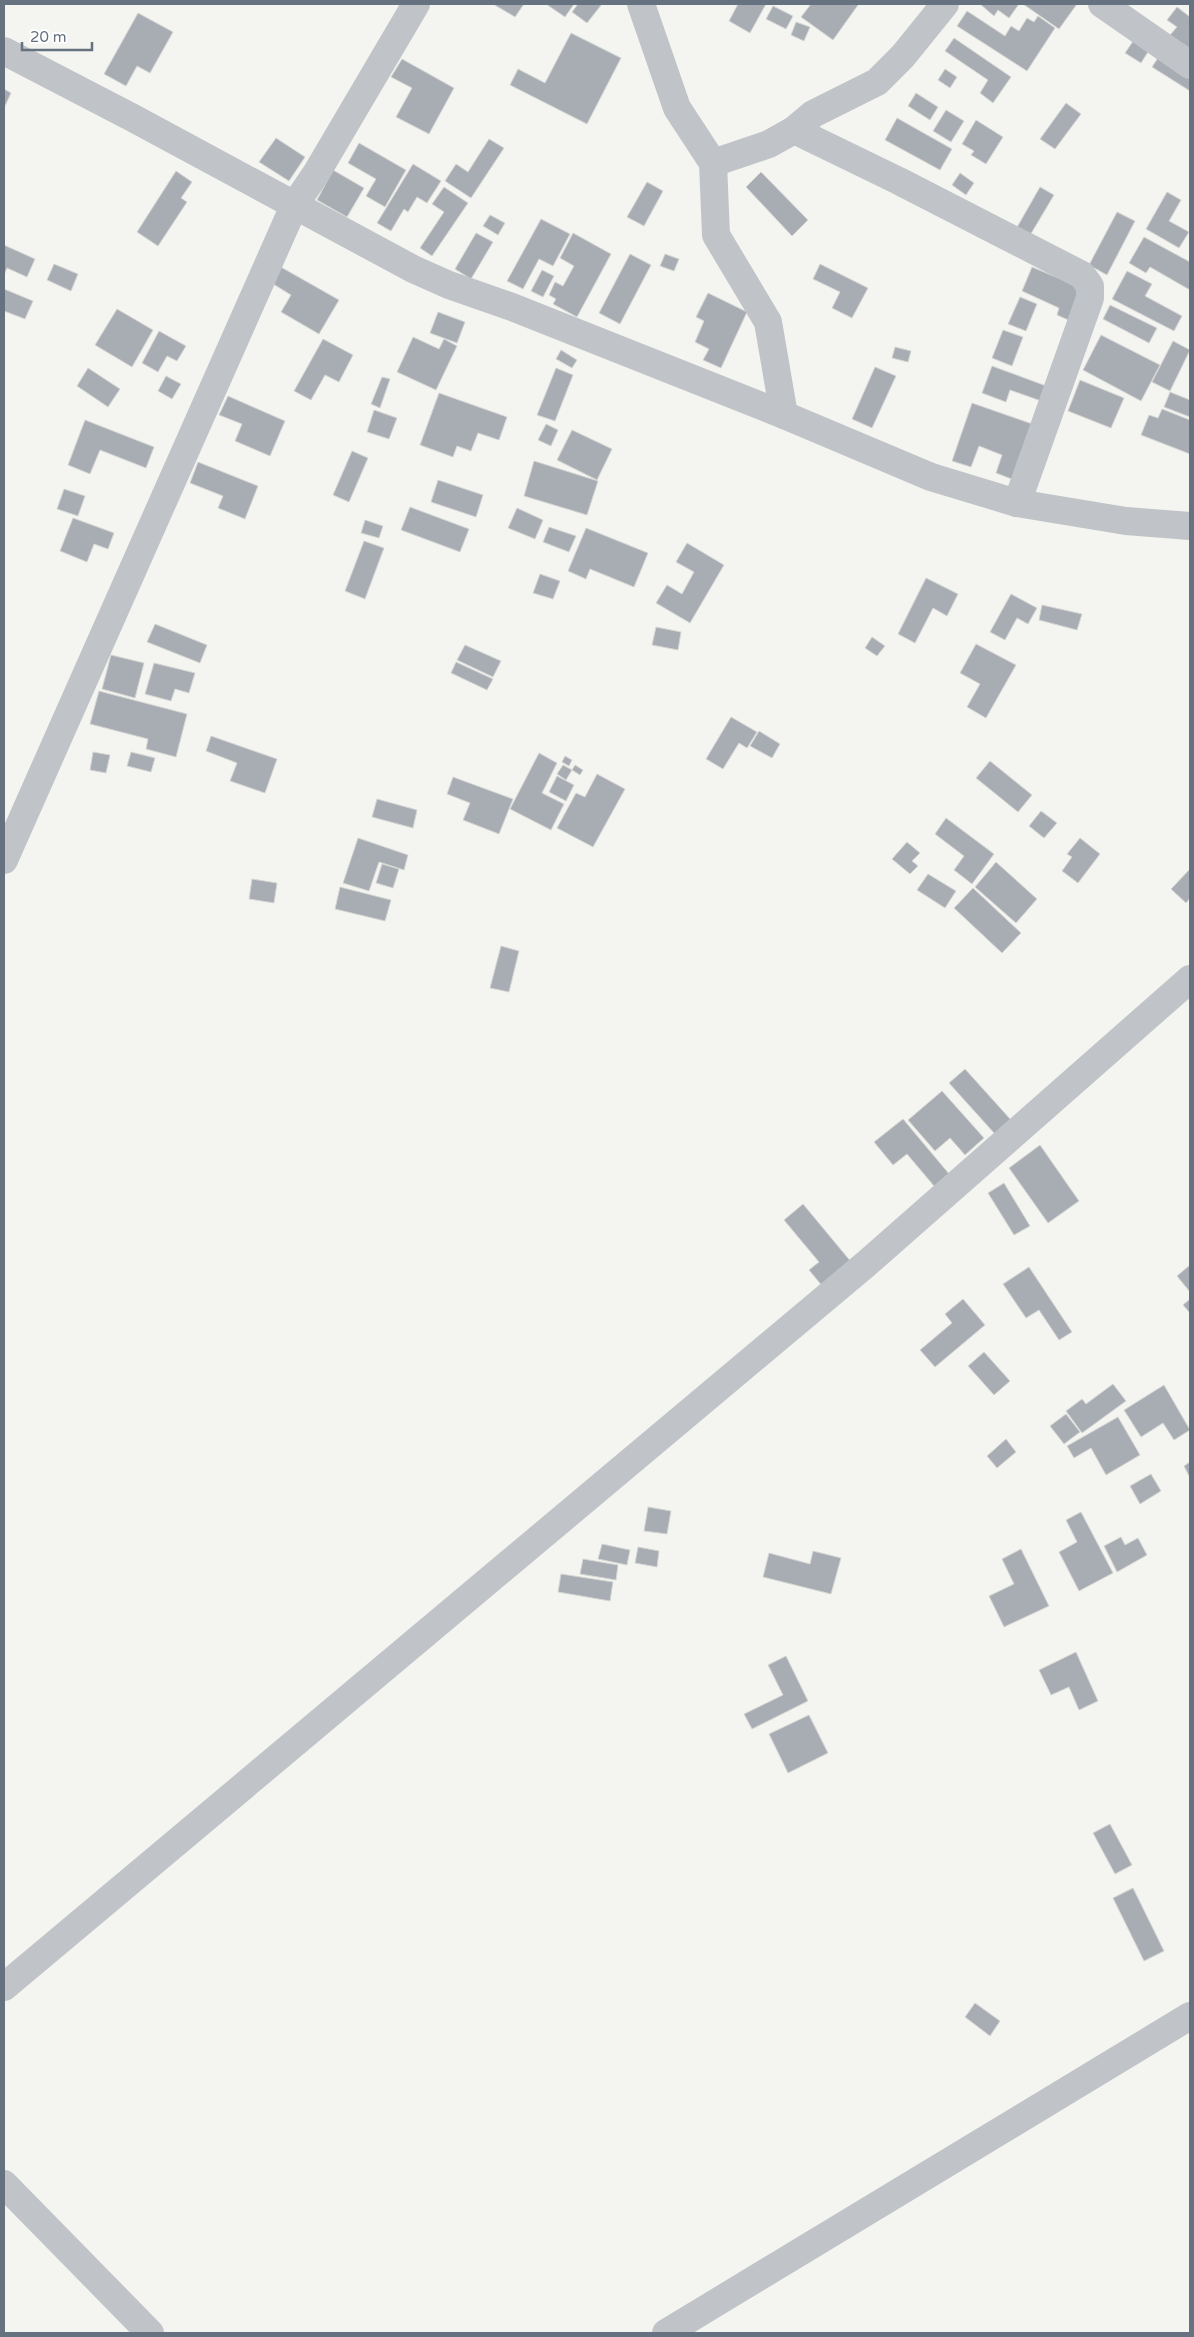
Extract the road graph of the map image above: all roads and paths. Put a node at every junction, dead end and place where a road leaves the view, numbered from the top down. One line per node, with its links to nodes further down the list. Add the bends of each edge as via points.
1 (416, 4): 9 (street)
2 (641, 4): 8 (street, via 677,108)
3 (945, 4): 7 (street, via 878,82 813,114)
4 (1102, 4): 6 (street)
5 (4, 51): 9 (street)
6 (1190, 65)
7 (794, 130): 8 (street, via 769,144); 11 (street, via 1082,275 1090,286 1090,298)
8 (713, 163): 10 (street, via 716,236 768,322)
9 (294, 206): 10 (street, via 449,285); 13 (street)
10 (784, 414): 11 (street, via 931,477)
11 (1017, 503): 12 (street)
12 (1190, 526)
13 (4, 860)
14 (1190, 978): 15 (street, via 866,1264)
15 (4, 1987)
16 (1190, 2016): 19 (street)
17 (4, 2184): 18 (street)
18 (150, 2333)
19 (666, 2333)

